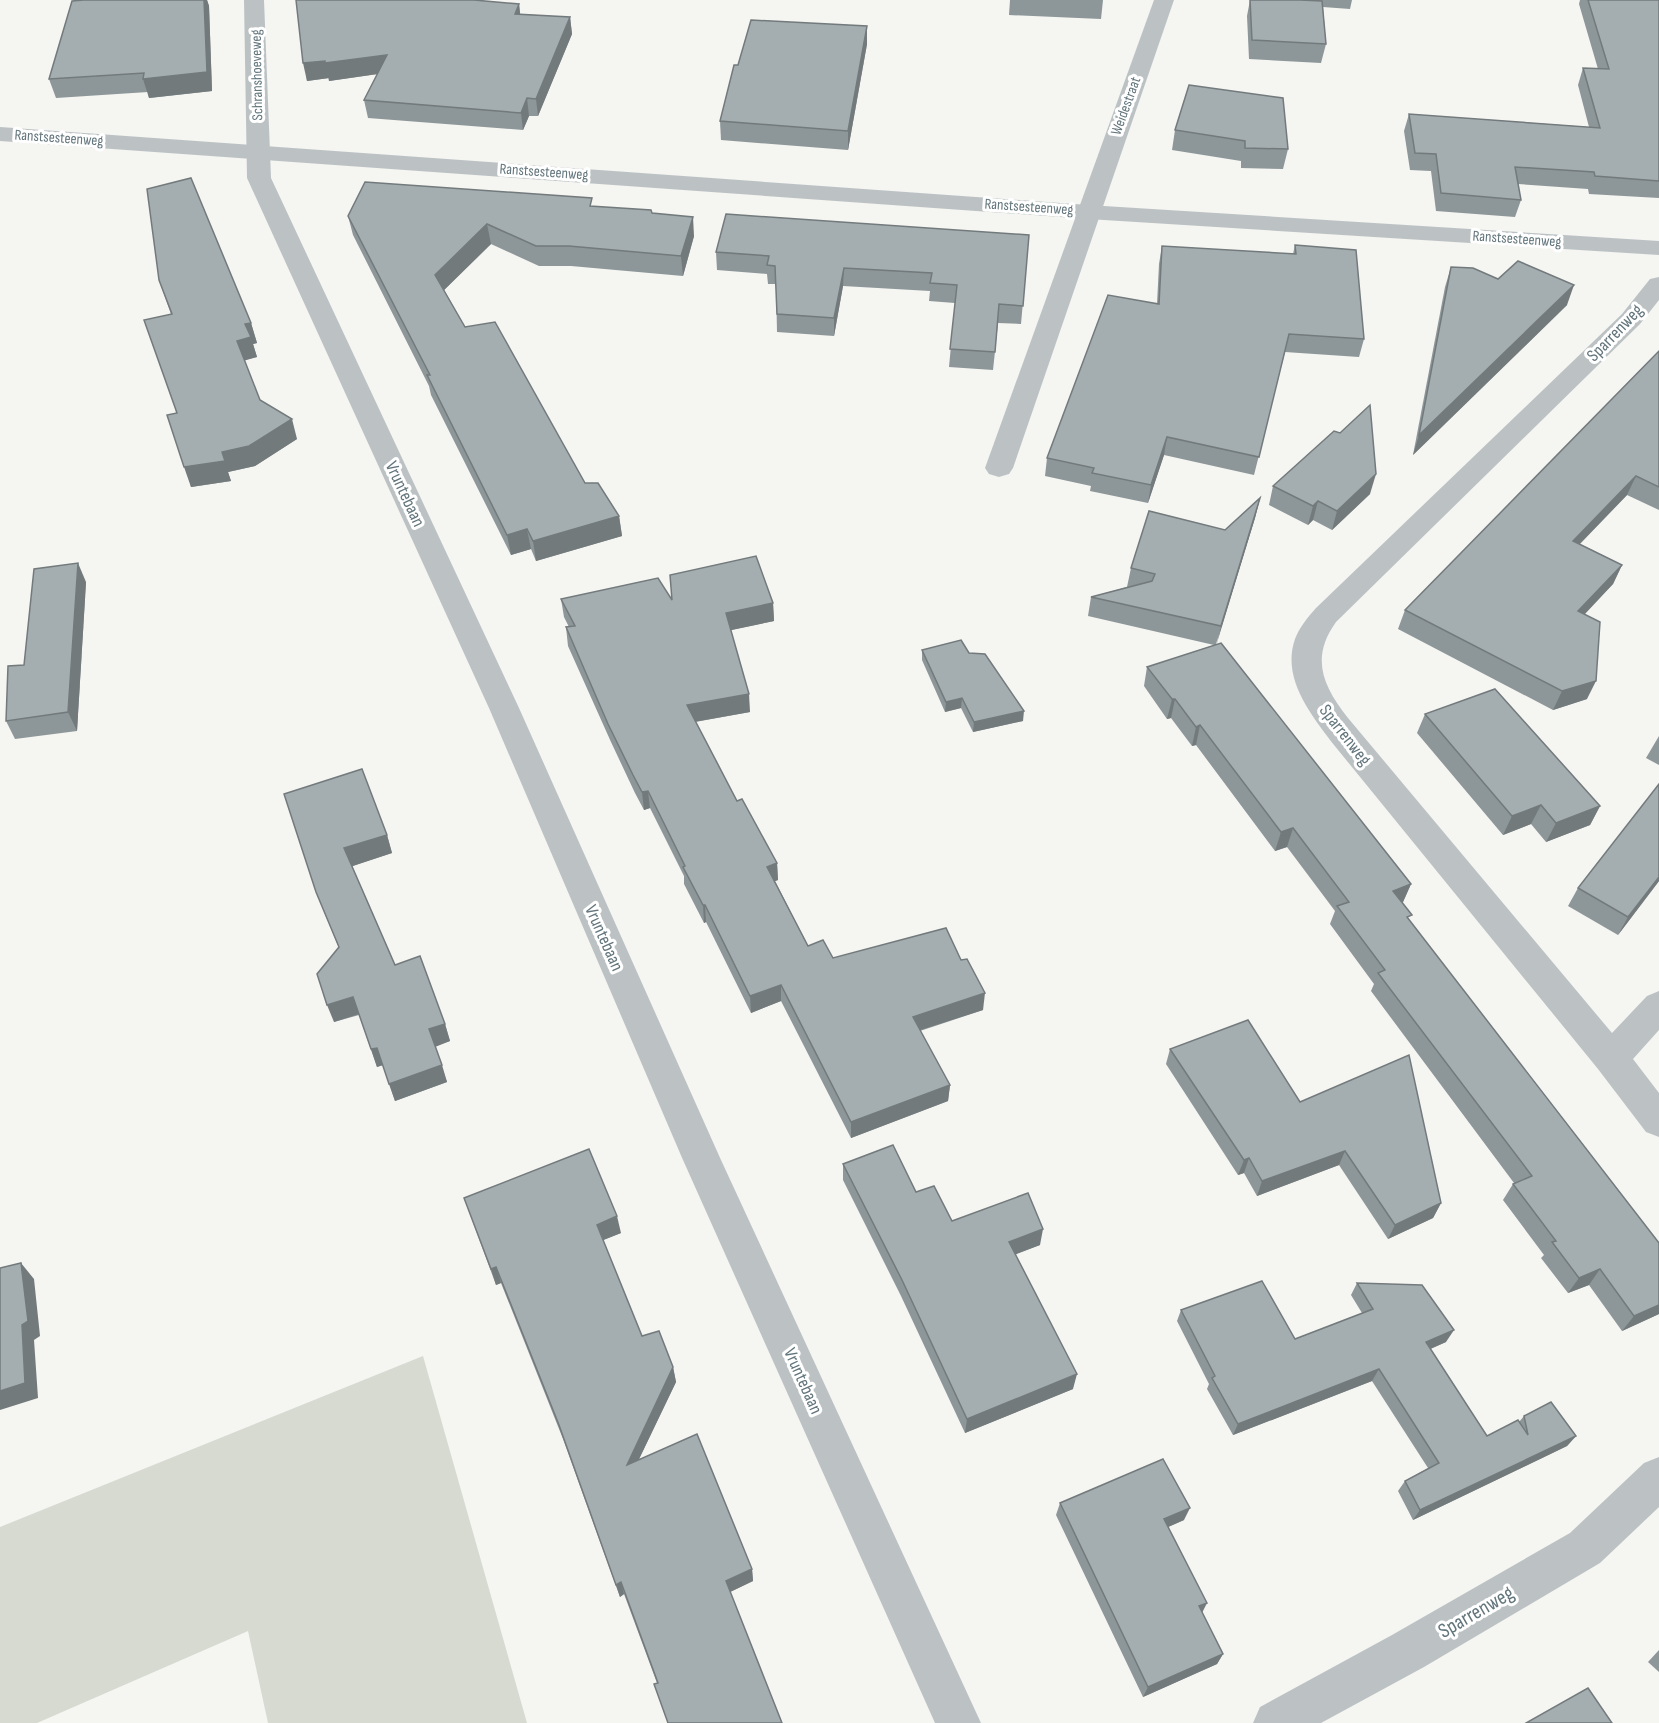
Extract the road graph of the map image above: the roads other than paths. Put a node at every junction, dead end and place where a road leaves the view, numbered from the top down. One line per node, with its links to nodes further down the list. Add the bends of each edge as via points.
1 (255, 0): 4 (street, Schranshoeveweg)
2 (1164, 0): 5 (street, Weidestraat)
3 (0, 134): 4 (street, Ranstsesteenweg)
4 (258, 151): 5 (street, Ranstsesteenweg); 13 (street, Vruntebaan, via 259,178 504,708 702,1160)
5 (1088, 212): 6 (street, Ranstsesteenweg); 8 (street, Ranstsesteenweg)
6 (1659, 249)
7 (1659, 284): 10 (street, Sparrenweg, via 1631,319 1326,615 1310,639 1307,666 1314,695 1345,737)
8 (999, 468)
9 (1659, 1006): 10 (street)
10 (1611, 1058): 11 (street, Sparrenweg)
11 (1659, 1121)
12 (1659, 1478): 14 (street, Sparrenweg, via 1585,1548)
13 (958, 1723)
14 (1276, 1723)

